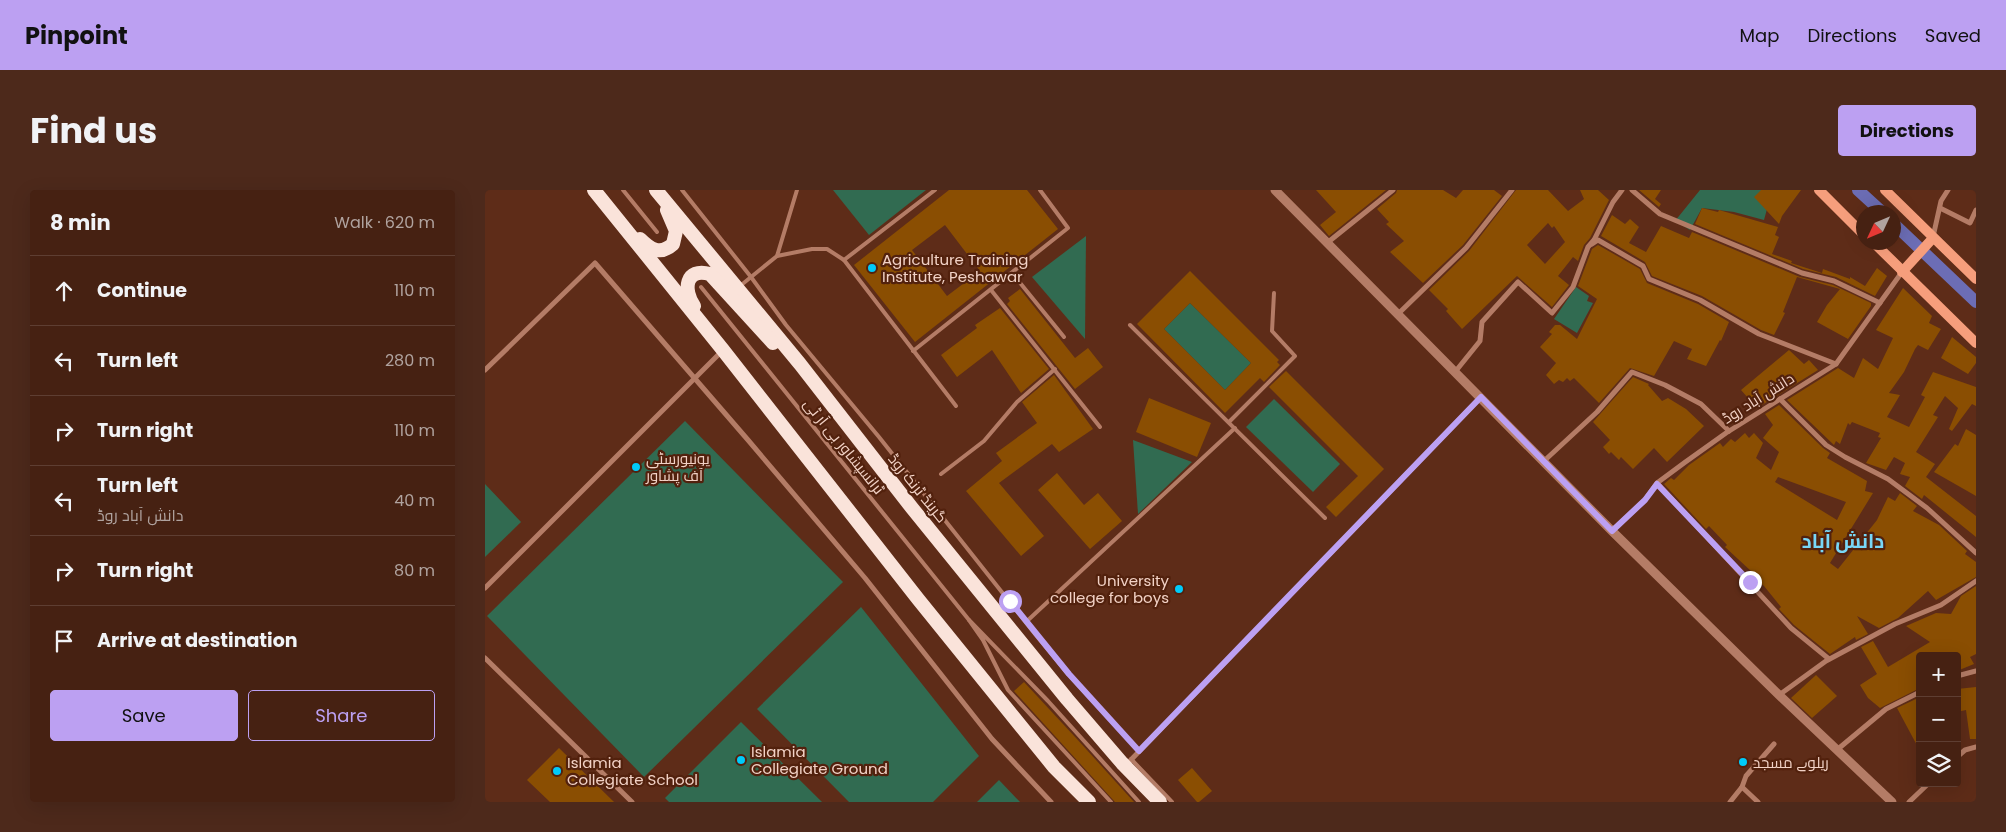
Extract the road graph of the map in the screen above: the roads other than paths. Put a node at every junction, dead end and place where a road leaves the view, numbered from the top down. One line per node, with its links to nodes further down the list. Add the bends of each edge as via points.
1 (594, 190): 18 (highway)
2 (623, 190): 20 (lane)
3 (656, 190): 18 (highway, via 676,231 673,244 667,249 654,250 647,246); 32 (highway, گرینڈ ٹرنک روڈ)
4 (682, 190): 29 (lane)
5 (797, 190): 25 (lane)
6 (935, 190): 26 (lane)
7 (1275, 190): 22 (street)
8 (1393, 190): 22 (street)
9 (1512, 190): 36 (street, via 1466,248)
10 (1622, 190): 23 (street)
11 (1632, 190): 35 (street, via 1659,214 1802,273 1834,281)
12 (1819, 190): 19 (main road)
13 (1885, 190): 21 (main road)
14 (1947, 190): 16 (street)
15 (1041, 191): 28 (lane, via 1069,228)
16 (1940, 208): 17 (street, via 1969,222); 21 (street)
17 (1976, 210)
18 (615, 216): 40 (highway)
19 (1856, 227)
20 (657, 232)
21 (1933, 238): 27 (main road); 30 (main road)
22 (1327, 243): 36 (street)
23 (1588, 247): 43 (street, via 1598,240 1643,266 1649,279 1700,300 1759,334); 46 (street, via 1573,287 1553,313 1518,282 1482,322 1480,341)
24 (1881, 250): 27 (main road)
25 (777, 256): 26 (lane, via 827,249); 29 (lane)
26 (844, 260): 41 (lane)
27 (1902, 272): 35 (street, دانش آباد روڈ); 39 (main road)
28 (1011, 273): 33 (lane); 38 (lane)
29 (751, 277): 32 (lane); 64 (lane)
30 (1976, 278)
31 (701, 287): 63 (lane, ٹرانسپشاور بی آر ٹی)
32 (738, 287): 42 (highway, گرینڈ ٹرنک روڈ)
33 (991, 290): 41 (lane); 44 (lane)
34 (1274, 293): 51 (lane, via 1272,331 1295,356)
35 (1879, 303): 43 (street, دانش آباد روڈ)
36 (1397, 315): 46 (street)
37 (1130, 325): 51 (lane)
38 (1064, 337)
39 (1976, 343)
40 (721, 348): 42 (highway, via 687,292 690,279 701,272 717,280 759,329); 47 (street); 81 (highway, via 918,599 1054,766)
41 (913, 351): 50 (lane)
42 (800, 364): 76 (highway, گرینڈ ٹرنک روڈ, via 1067,699)
43 (1836, 364): 49 (street, دانش آباد روڈ)
44 (1055, 369): 52 (lane); 56 (lane, via 1017,402 984,441)
45 (485, 370): 47 (street, via 595,263)
46 (1455, 372): 48 (street)
47 (694, 377): 62 (street); 80 (street, via 865,578 974,717)
48 (1481, 397): 55 (street); 74 (street)
49 (1780, 399): 54 (street, دانش آباد روڈ); 60 (street, via 1826,445 1888,479 1927,508)
50 (956, 406)
51 (1229, 422): 53 (lane)
52 (1100, 427)
53 (1235, 428): 58 (lane); 64 (lane)
54 (1729, 431): 55 (street, via 1701,404 1632,372 1597,412); 57 (street, دانش آباد روڈ)
55 (1544, 461): 59 (street)
56 (941, 474)
57 (1657, 484): 59 (street, دانش آباد روڈ); 66 (street, via 1791,628)
58 (1325, 518)
59 (1612, 531): 70 (street)
60 (1976, 553)
61 (1976, 581): 66 (street, via 1941,605 1895,624)
62 (485, 588)
63 (969, 620): 82 (lane, ٹرانسپشاور بی آر ٹی, via 1008,690); 83 (lane, ٹرانسپشاور بی آر ٹی)
64 (1026, 622): 74 (lane)
65 (485, 658): 79 (street)
66 (1829, 659): 70 (street)
67 (1976, 671): 68 (street)
68 (1961, 675)
69 (1916, 694): 73 (street, via 1886,709)
70 (1779, 695): 73 (street)
71 (1775, 744): 77 (street, via 1746,776)
72 (1976, 747): 75 (street)
73 (1838, 749): 88 (street)
74 (1139, 751): 76 (street)
75 (1961, 754)
76 (1128, 762): 84 (highway, گرینڈ ٹرنک روڈ); 85 (lane)
77 (1742, 787): 86 (street); 87 (street)
78 (1925, 787): 89 (street)
79 (632, 802)
80 (1051, 802)
81 (1089, 802)
82 (1111, 802)
83 (1139, 802)
84 (1160, 802)
85 (1172, 802)
86 (1730, 802)
87 (1758, 802)
88 (1891, 802)
89 (1909, 802)

